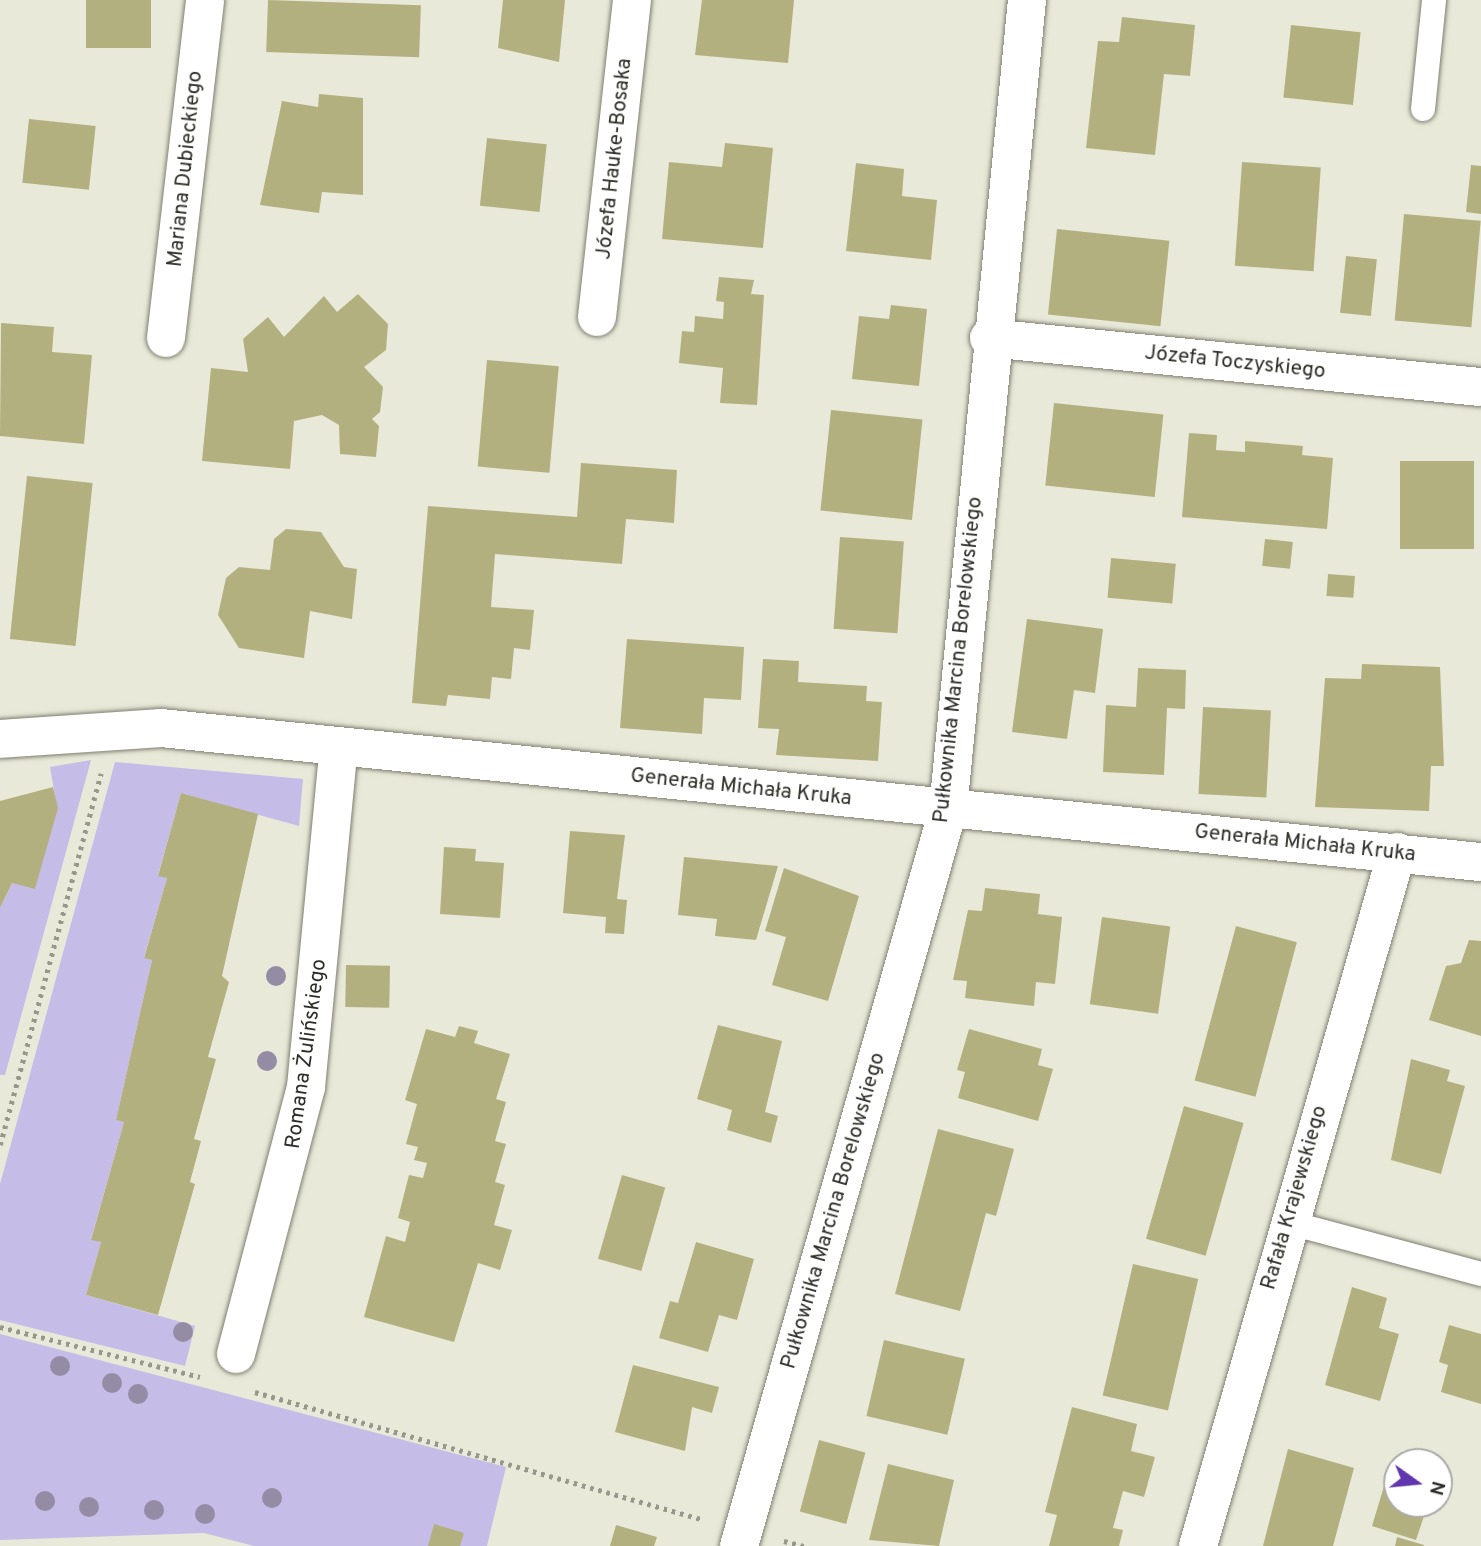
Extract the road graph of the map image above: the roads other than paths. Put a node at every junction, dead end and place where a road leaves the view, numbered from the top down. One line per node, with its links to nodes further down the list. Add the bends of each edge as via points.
1 (205, 0): 7 (street, Mariana Dubieckiego)
2 (632, 0): 6 (street, Józefa Hauke-Bosaka)
3 (1027, 0): 8 (street, Pułkownika Marcina Borelowskiego)
4 (1434, 0): 5 (lane)
5 (1423, 108)
6 (597, 317)
7 (166, 338)
8 (989, 338): 9 (street, Józefa Toczyskiego); 12 (street, Pułkownika Marcina Borelowskiego)
9 (1481, 387)
10 (0, 739): 11 (street, Generała Michała Kruka, via 113,728)
11 (340, 747): 12 (street, Generała Michała Kruka); 17 (street, Romana Żulińskiego, via 306,1087)
12 (948, 810): 13 (street, Generała Michała Kruka); 18 (street, Pułkownika Marcina Borelowskiego)
13 (1397, 852): 14 (street, Generała Michała Kruka); 15 (street, Rafała Krajewskiego)
14 (1481, 862)
15 (1287, 1222): 16 (lane); 19 (street, Rafała Krajewskiego)
16 (1481, 1274)
17 (231, 1374)
18 (741, 1538)
19 (1198, 1546)

